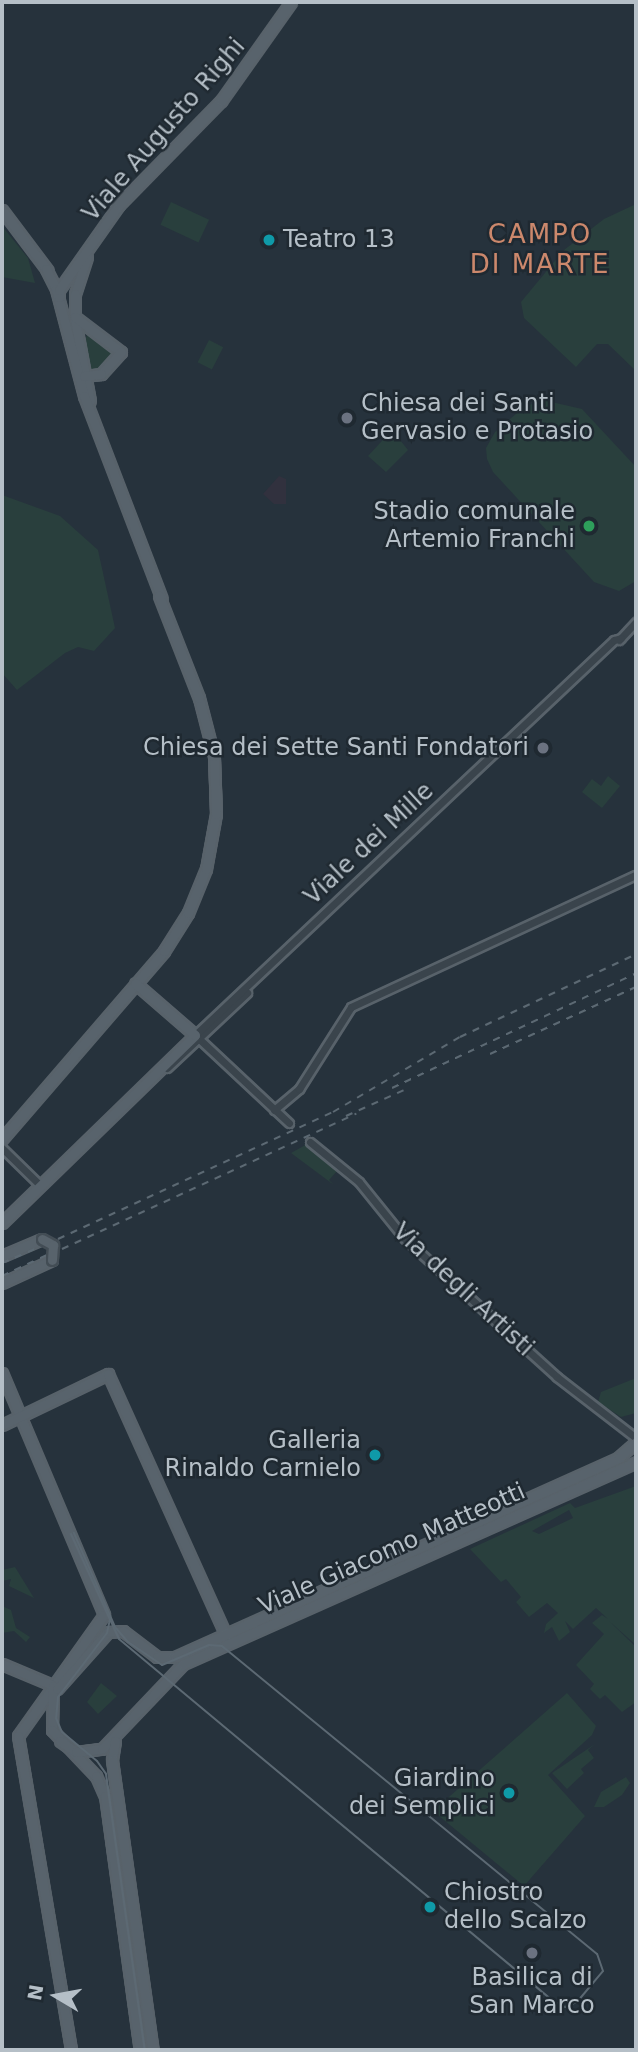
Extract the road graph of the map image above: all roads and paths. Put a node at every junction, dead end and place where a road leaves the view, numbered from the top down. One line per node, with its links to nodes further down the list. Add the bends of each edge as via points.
1 (291, 2): 3 (main road, Viale Augusto Righi, via 220,101 138,182)
2 (4, 215): 4 (main road)
3 (89, 249): 5 (main road, Viale Augusto Righi); 6 (main road, Viale Augusto Righi)
4 (46, 269): 5 (main road); 7 (main road)
5 (66, 286): 6 (main road); 7 (main road, Viale Augusto Righi, via 59,290)
6 (75, 294): 8 (main road, Viale Augusto Righi)
7 (59, 297): 9 (main road)
8 (75, 317): 10 (main road, Viale Augusto Righi); 10 (main road, via 121,352 101,374)
9 (77, 371): 10 (main road); 11 (main road)
10 (87, 377): 11 (main road, Viale Augusto Righi)
11 (87, 399): 14 (main road, via 209,733 216,771 215,819 206,869 188,913 164,951)
12 (636, 622): 15 (street, Viale dei Mille)
13 (636, 875): 16 (street, via 374,995 353,1009 299,1090)
14 (135, 983): 15 (main road); 18 (main road)
15 (197, 1037): 16 (street); 21 (main road, Viale dei Mille)
16 (274, 1110): 17 (street)
17 (289, 1123)
18 (2, 1139)
19 (310, 1142): 27 (street, Via degli Artisti, via 349,1174 400,1234)
20 (2, 1148): 21 (street)
21 (41, 1186): 22 (main road, Viale dei Mille)
22 (2, 1223)
23 (2, 1256): 24 (main road, bridge, via 42,1239 53,1245 52,1260)
24 (2, 1283)
25 (2, 1373): 26 (main road)
26 (21, 1416): 28 (main road); 32 (main road, via 108,1374); 34 (main road, via 103,1619)
27 (619, 1423): 29 (street, Via degli Artisti); 30 (street, via 627,1440)
28 (2, 1425)
29 (636, 1440): 30 (main road)
30 (622, 1456): 32 (main road, Viale Giacomo Matteotti)
31 (634, 1462): 36 (main road, Viale Giacomo Matteotti, via 208,1652 171,1675)
32 (225, 1633): 35 (main road, Viale Giacomo Matteotti, via 176,1657 160,1658 128,1633 109,1631 98,1638)
33 (2, 1664): 34 (main road)
34 (52, 1685): 35 (main road); 38 (main road, via 25,1722 18,1740)
35 (52, 1696): 37 (main road, via 50,1723)
36 (129, 1721): 37 (main road, via 98,1751 76,1752); 40 (main road, via 116,1740 112,1760)
37 (60, 1741): 39 (main road, via 102,1785)
38 (71, 2050)
39 (140, 2050)
40 (153, 2050)

